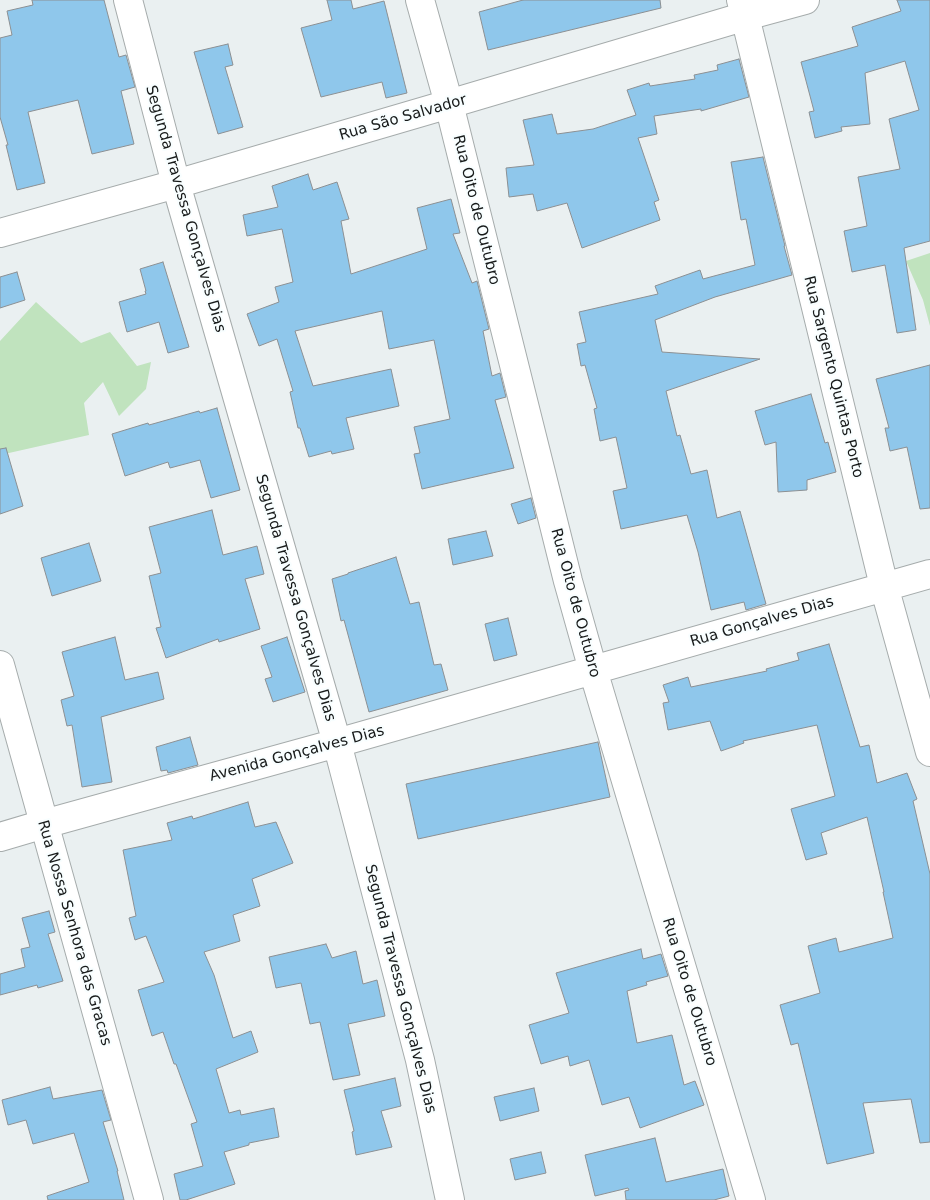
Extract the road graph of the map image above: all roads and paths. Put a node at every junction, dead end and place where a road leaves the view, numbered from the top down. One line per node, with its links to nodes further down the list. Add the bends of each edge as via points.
1 (128, 0): 6 (street, Segunda Travessa Gonçalves Dias)
2 (420, 0): 5 (street, Rua Oito de Outubro)
3 (805, 0): 4 (street, Rua São Salvador)
4 (744, 8): 5 (street, Rua São Salvador); 9 (street, Rua Sargento Quintas Porto)
5 (449, 104): 6 (street, Rua São Salvador); 11 (street, Rua Oito de Outubro)
6 (176, 184): 7 (street, Rua São Salvador); 12 (street, Segunda Travessa Gonçalves Dias)
7 (0, 233)
8 (930, 574): 9 (street, Rua Gonçalves Dias)
9 (884, 586): 11 (street, Rua Gonçalves Dias); 13 (street, Rua Sargento Quintas Porto)
10 (0, 665): 14 (street, Rua Nossa Senhora das Gracas)
11 (593, 670): 12 (street, Avenida Gonçalves Dias); 18 (street, Rua Oito de Outubro)
12 (337, 744): 14 (street, Avenida Gonçalves Dias); 17 (street, Segunda Travessa Gonçalves Dias, via 420,1060)
13 (930, 752)
14 (44, 824): 15 (street, Avenida Gonçalves Dias); 16 (street, Rua Nossa Senhora das Gracas)
15 (0, 837)
16 (149, 1200)
17 (450, 1200)
18 (752, 1200)

